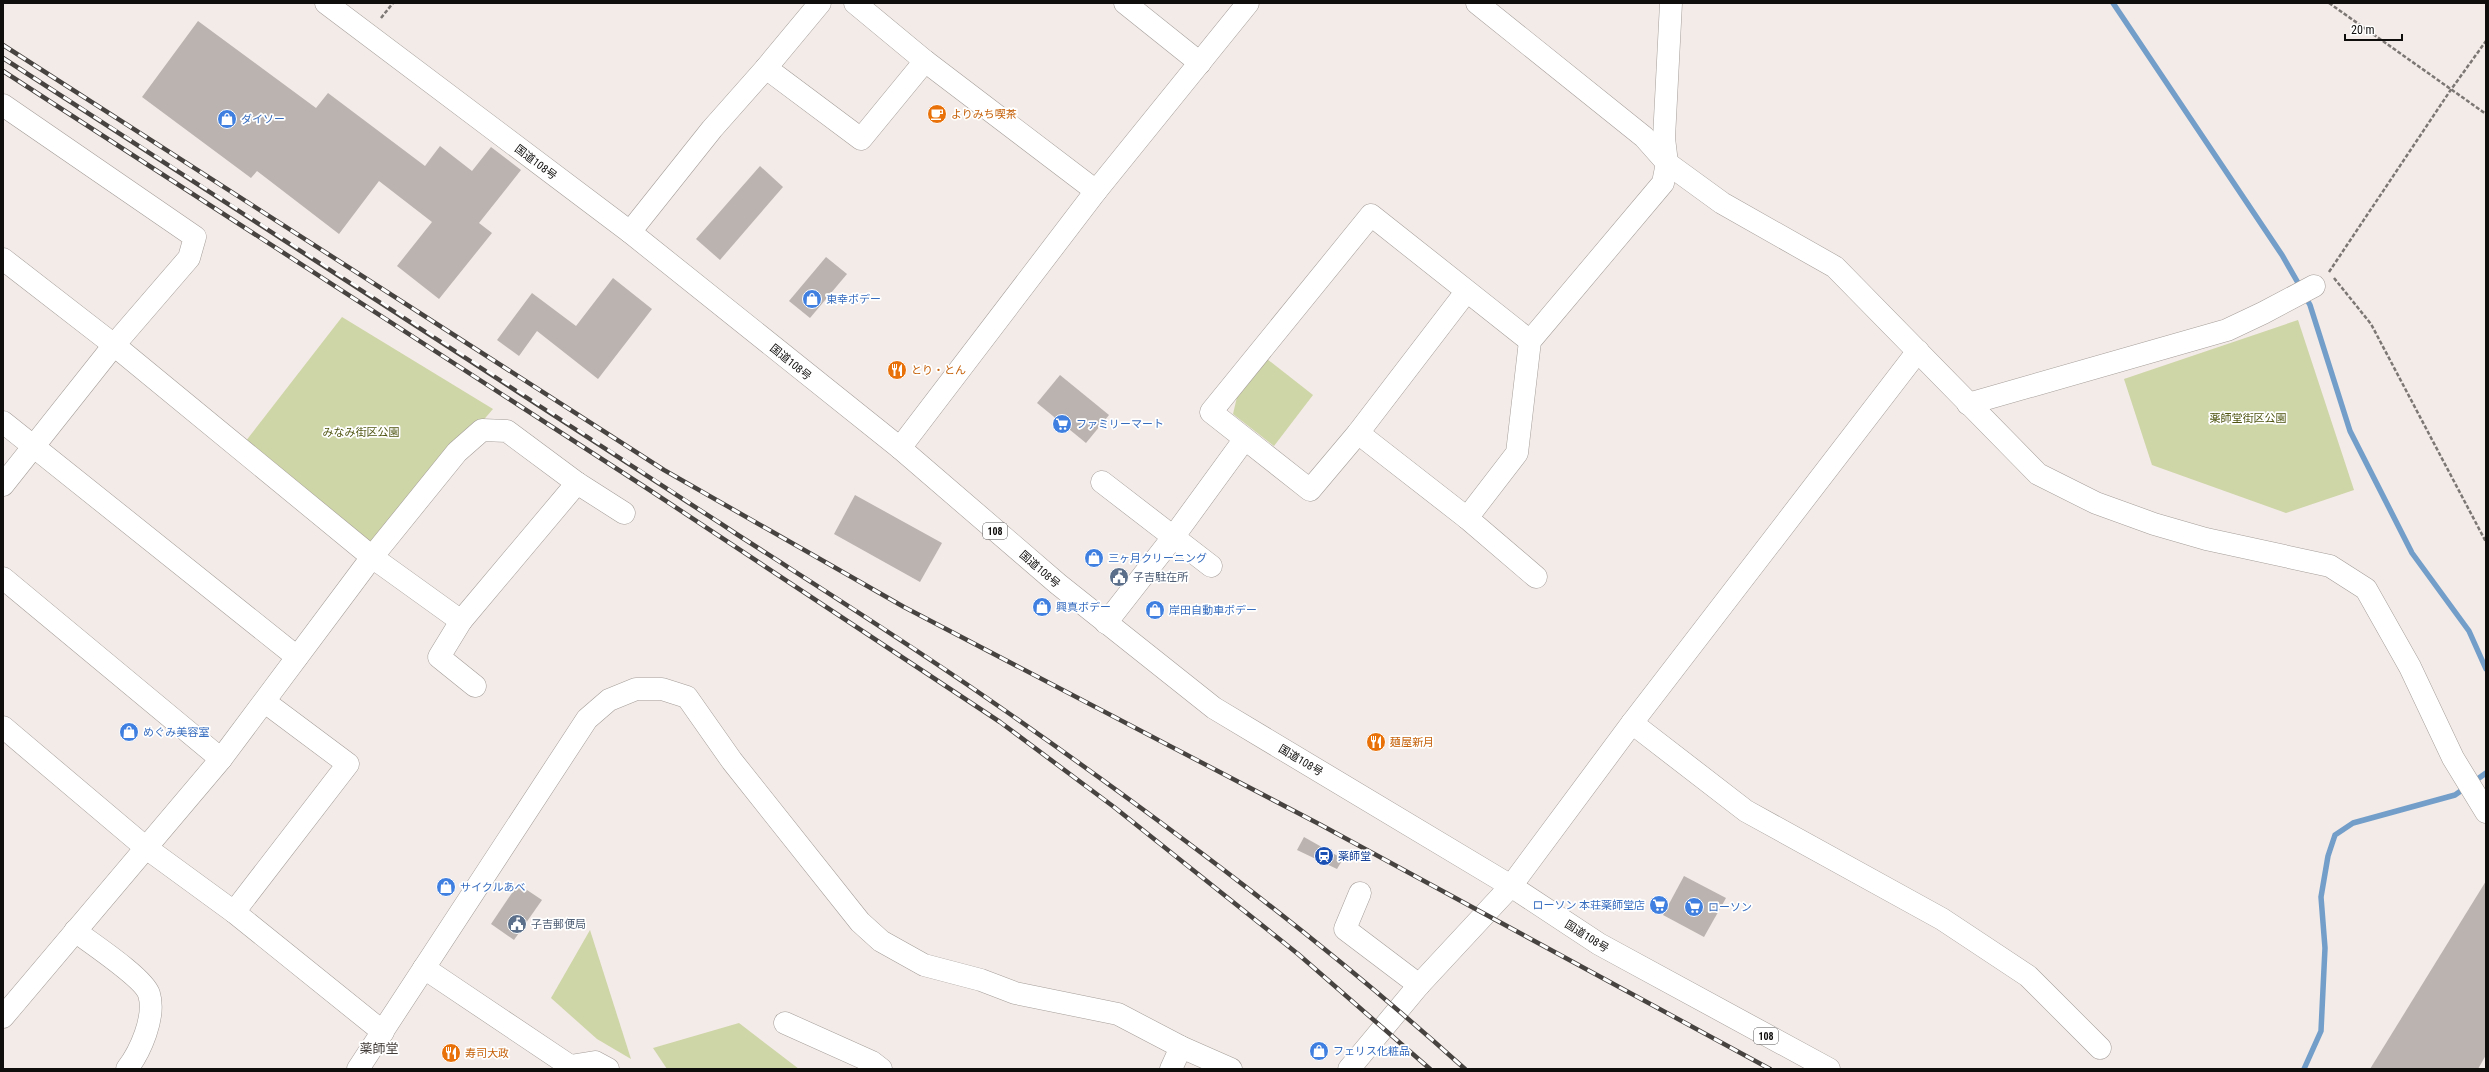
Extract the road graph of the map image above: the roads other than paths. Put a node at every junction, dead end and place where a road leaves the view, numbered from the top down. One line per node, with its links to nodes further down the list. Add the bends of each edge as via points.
1 (326, 3): 14 (main road, 国道108号 / 108)
2 (820, 3): 10 (main road)
3 (855, 3): 8 (main road)
4 (1125, 3): 9 (main road)
5 (1248, 3): 9 (main road)
6 (1477, 3): 12 (main road, via 1644,137)
7 (1671, 3): 12 (main road, via 1664,138)
8 (925, 61): 10 (main road, via 861,139); 13 (main road)
9 (1200, 63): 13 (main road)
10 (766, 68): 14 (main road, via 712,129)
11 (3, 105): 19 (main road, via 195,237 188,258)
12 (1667, 163): 18 (main road, via 1663,183); 20 (main road, via 1722,203 1835,267)
13 (1096, 191): 26 (main road)
14 (630, 232): 26 (main road, 国道108号 / 108)
15 (3, 259): 19 (main road)
16 (2314, 286): 21 (main road, via 2264,314 2226,330)
17 (1466, 292): 18 (main road); 23 (main road); 24 (main road, via 1371,215 1211,412)
18 (1530, 341): 31 (main road, via 1517,453)
19 (114, 345): 25 (main road); 33 (main road)
20 (1918, 351): 21 (main road); 42 (main road)
21 (1968, 404): 45 (main road, via 2038,474 2096,503 2206,539 2330,566 2366,589 2410,667 2453,758)
22 (3, 422): 25 (main road)
23 (1358, 433): 24 (main road, via 1310,490); 31 (main road)
24 (1244, 440): 32 (main road)
25 (33, 446): 29 (main road); 39 (main road)
26 (900, 448): 38 (main road, 国道108号 / 108)
27 (1102, 482): 32 (main road)
28 (577, 483): 30 (main road); 33 (main road, via 507,431 482,430 457,452); 37 (main road)
29 (3, 485)
30 (624, 513)
31 (1467, 518): 35 (main road)
32 (1174, 536): 34 (main road); 38 (main road)
33 (372, 557): 37 (main road); 39 (main road)
34 (1211, 566)
35 (1536, 577)
36 (3, 578): 44 (main road)
37 (461, 621): 40 (main road, via 439,657)
38 (1106, 623): 47 (main road, 国道108号 / 108, via 1214,708)
39 (297, 657): 41 (main road)
40 (475, 686)
41 (265, 702): 44 (main road); 49 (main road, via 348,764)
42 (1632, 723): 47 (main road); 57 (main road, via 1746,811 1942,919 2028,976)
43 (3, 727): 46 (main road)
44 (221, 759): 46 (main road)
45 (2486, 812)
46 (145, 846): 49 (main road); 50 (main road)
47 (1511, 886): 52 (main road); 66 (main road, 国道108号 / 108, via 1599,944)
48 (1360, 893): 52 (main road, via 1345,929)
49 (234, 912): 55 (main road)
50 (75, 932): 53 (main road); 59 (main road, via 126,968 149,994 150,1017 134,1060)
51 (424, 968): 55 (main road); 56 (main road, via 587,719 609,700 636,689 662,689 687,698 732,761 860,922 881,941 924,965 981,980 1015,993 1118,1014); 58 (main road)
52 (1419, 985): 65 (main road)
53 (5, 1012)
54 (785, 1023): 62 (main road, via 872,1062)
55 (383, 1032): 60 (main road)
56 (1181, 1047): 63 (main road); 64 (main road)
57 (2100, 1048)
58 (569, 1067): 61 (main road, via 595,1062)
59 (127, 1069)
60 (358, 1069)
61 (608, 1069)
62 (882, 1069)
63 (1171, 1069)
64 (1231, 1069)
65 (1349, 1069)
66 (1829, 1069)

